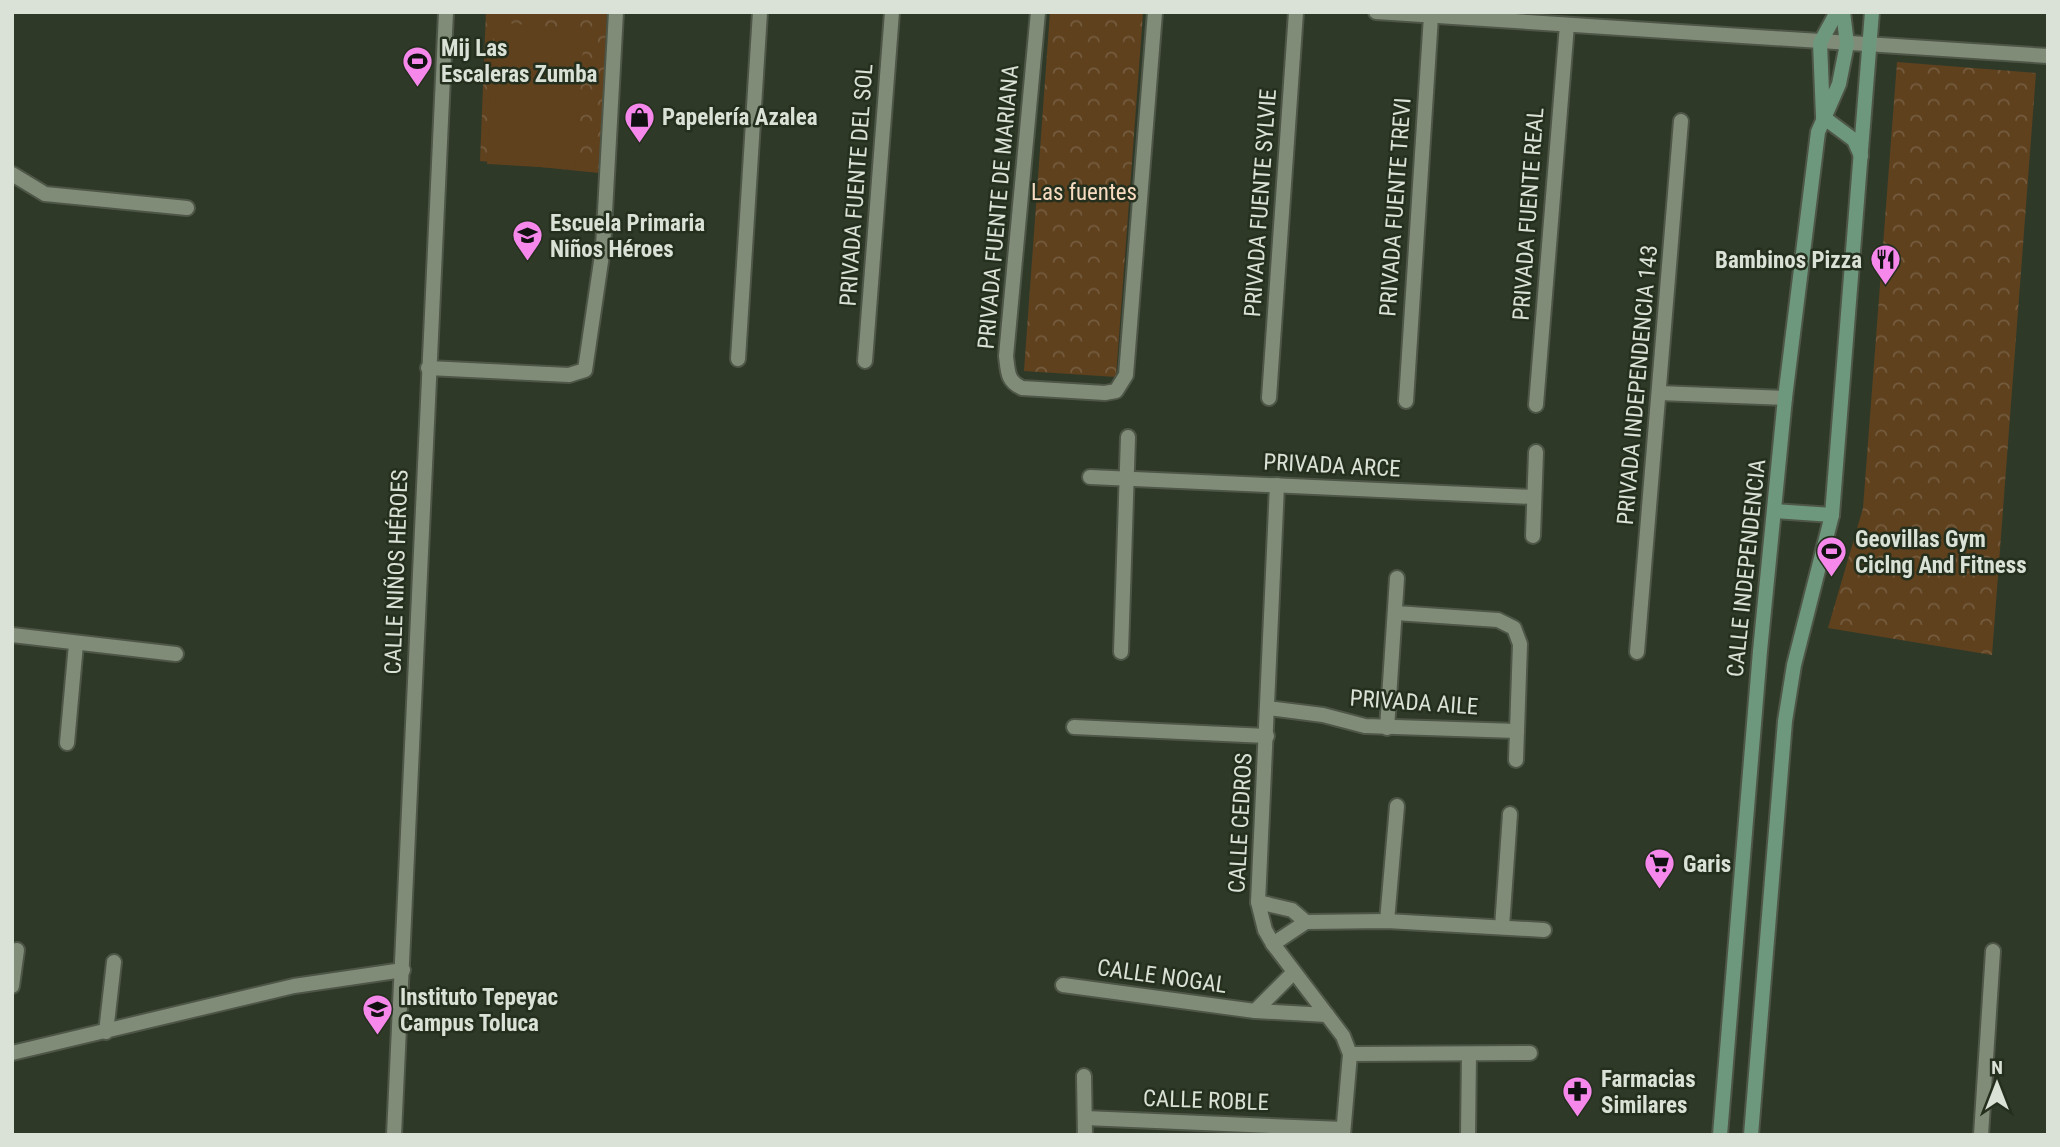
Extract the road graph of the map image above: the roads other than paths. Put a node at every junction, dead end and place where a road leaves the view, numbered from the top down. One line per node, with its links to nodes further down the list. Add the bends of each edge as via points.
1 (446, 12): 26 (street, CALLE NIÑOS HÉROES)
2 (616, 12): 26 (street, via 603,248 585,370 569,375)
3 (760, 12): 24 (street)
4 (892, 12): 25 (street, PRIVADA FUENTE DEL SOL)
5 (1038, 12): 6 (street, PRIVADA FUENTE DE MARIANA, via 1008,373 1012,383 1031,389 1105,393 1116,390 1126,375)
6 (1155, 12)
7 (1296, 12): 28 (street, PRIVADA FUENTE SYLVIE)
8 (1376, 12): 12 (street)
9 (1837, 12): 15 (main road)
10 (1843, 12): 16 (main road, CALLE INDEPENDENCIA)
11 (1872, 12): 17 (main road)
12 (1432, 16): 13 (street); 30 (street, PRIVADA FUENTE TREVI)
13 (1527, 17): 14 (street)
14 (1567, 25): 15 (street); 31 (street, PRIVADA FUENTE REAL)
15 (1820, 43): 16 (street); 19 (main road)
16 (1847, 44): 17 (street); 19 (main road, CALLE INDEPENDENCIA, via 1839,84)
17 (1872, 46): 18 (street); 21 (main road)
18 (2048, 56)
19 (1823, 117): 21 (main road, via 1854,140); 29 (main road, CALLE INDEPENDENCIA)
20 (1681, 121): 27 (street, PRIVADA INDEPENDENCIA 143)
21 (1863, 160): 39 (main road, via 1850,263)
22 (12, 174): 23 (street, via 45,194)
23 (187, 208)
24 (738, 359)
25 (865, 361)
26 (428, 368): 66 (street, CALLE NIÑOS HÉROES)
27 (1659, 393): 29 (street); 46 (street, PRIVADA INDEPENDENCIA 143)
28 (1269, 398)
29 (1785, 398): 38 (main road, CALLE INDEPENDENCIA)
30 (1406, 401)
31 (1536, 405)
32 (1128, 437): 35 (street)
33 (1536, 452): 37 (street)
34 (1090, 477): 35 (street, PRIVADA ARCE)
35 (1127, 480): 36 (street, PRIVADA ARCE); 45 (street)
36 (1278, 485): 37 (street, PRIVADA ARCE); 48 (street, CALLE CEDROS)
37 (1534, 497): 40 (street)
38 (1775, 511): 39 (main road); 84 (main road, CALLE INDEPENDENCIA)
39 (1832, 515): 85 (main road, via 1794,665 1785,721)
40 (1533, 536)
41 (1398, 578): 42 (street)
42 (1395, 613): 50 (street); 51 (street, via 1498,620 1514,628 1520,644)
43 (12, 635): 44 (street)
44 (76, 644): 47 (street); 53 (street)
45 (1121, 652)
46 (1637, 652)
47 (176, 654)
48 (1268, 708): 50 (street, PRIVADA AILE); 52 (street, CALLE CEDROS)
49 (1074, 727): 52 (street)
50 (1387, 728): 51 (street, PRIVADA AILE)
51 (1517, 731): 54 (street)
52 (1267, 736): 57 (street, CALLE CEDROS)
53 (67, 743)
54 (1516, 760)
55 (1397, 806): 58 (street)
56 (1510, 814): 60 (street)
57 (1258, 902): 59 (street, via 1292,910); 62 (street, CALLE CEDROS)
58 (1387, 921): 59 (street); 60 (street)
59 (1306, 922): 62 (street)
60 (1502, 927): 61 (street)
61 (1544, 930)
62 (1273, 944): 67 (street, CALLE CEDROS)
63 (17, 950): 69 (street)
64 (1993, 951): 86 (street)
65 (114, 962): 72 (street)
66 (403, 970): 72 (street, via 294,986); 81 (street, CALLE NIÑOS HÉROES)
67 (1294, 972): 70 (street, CALLE NOGAL); 71 (street, CALLE CEDROS)
68 (1063, 985): 70 (street, CALLE NOGAL)
69 (12, 986)
70 (1255, 1011): 71 (street, CALLE NOGAL)
71 (1328, 1015): 75 (street, CALLE CEDROS)
72 (106, 1032): 73 (street)
73 (12, 1053)
74 (1530, 1053): 76 (street)
75 (1350, 1054): 76 (street); 80 (street)
76 (1469, 1054): 83 (street)
77 (1084, 1076): 78 (street)
78 (1085, 1118): 79 (street, CALLE ROBLE); 82 (street)
79 (1218, 1128): 80 (street, CALLE ROBLE)
80 (1343, 1132)
81 (394, 1135)
82 (1084, 1135)
83 (1468, 1135)
84 (1720, 1135)
85 (1751, 1135)
86 (1982, 1135)

